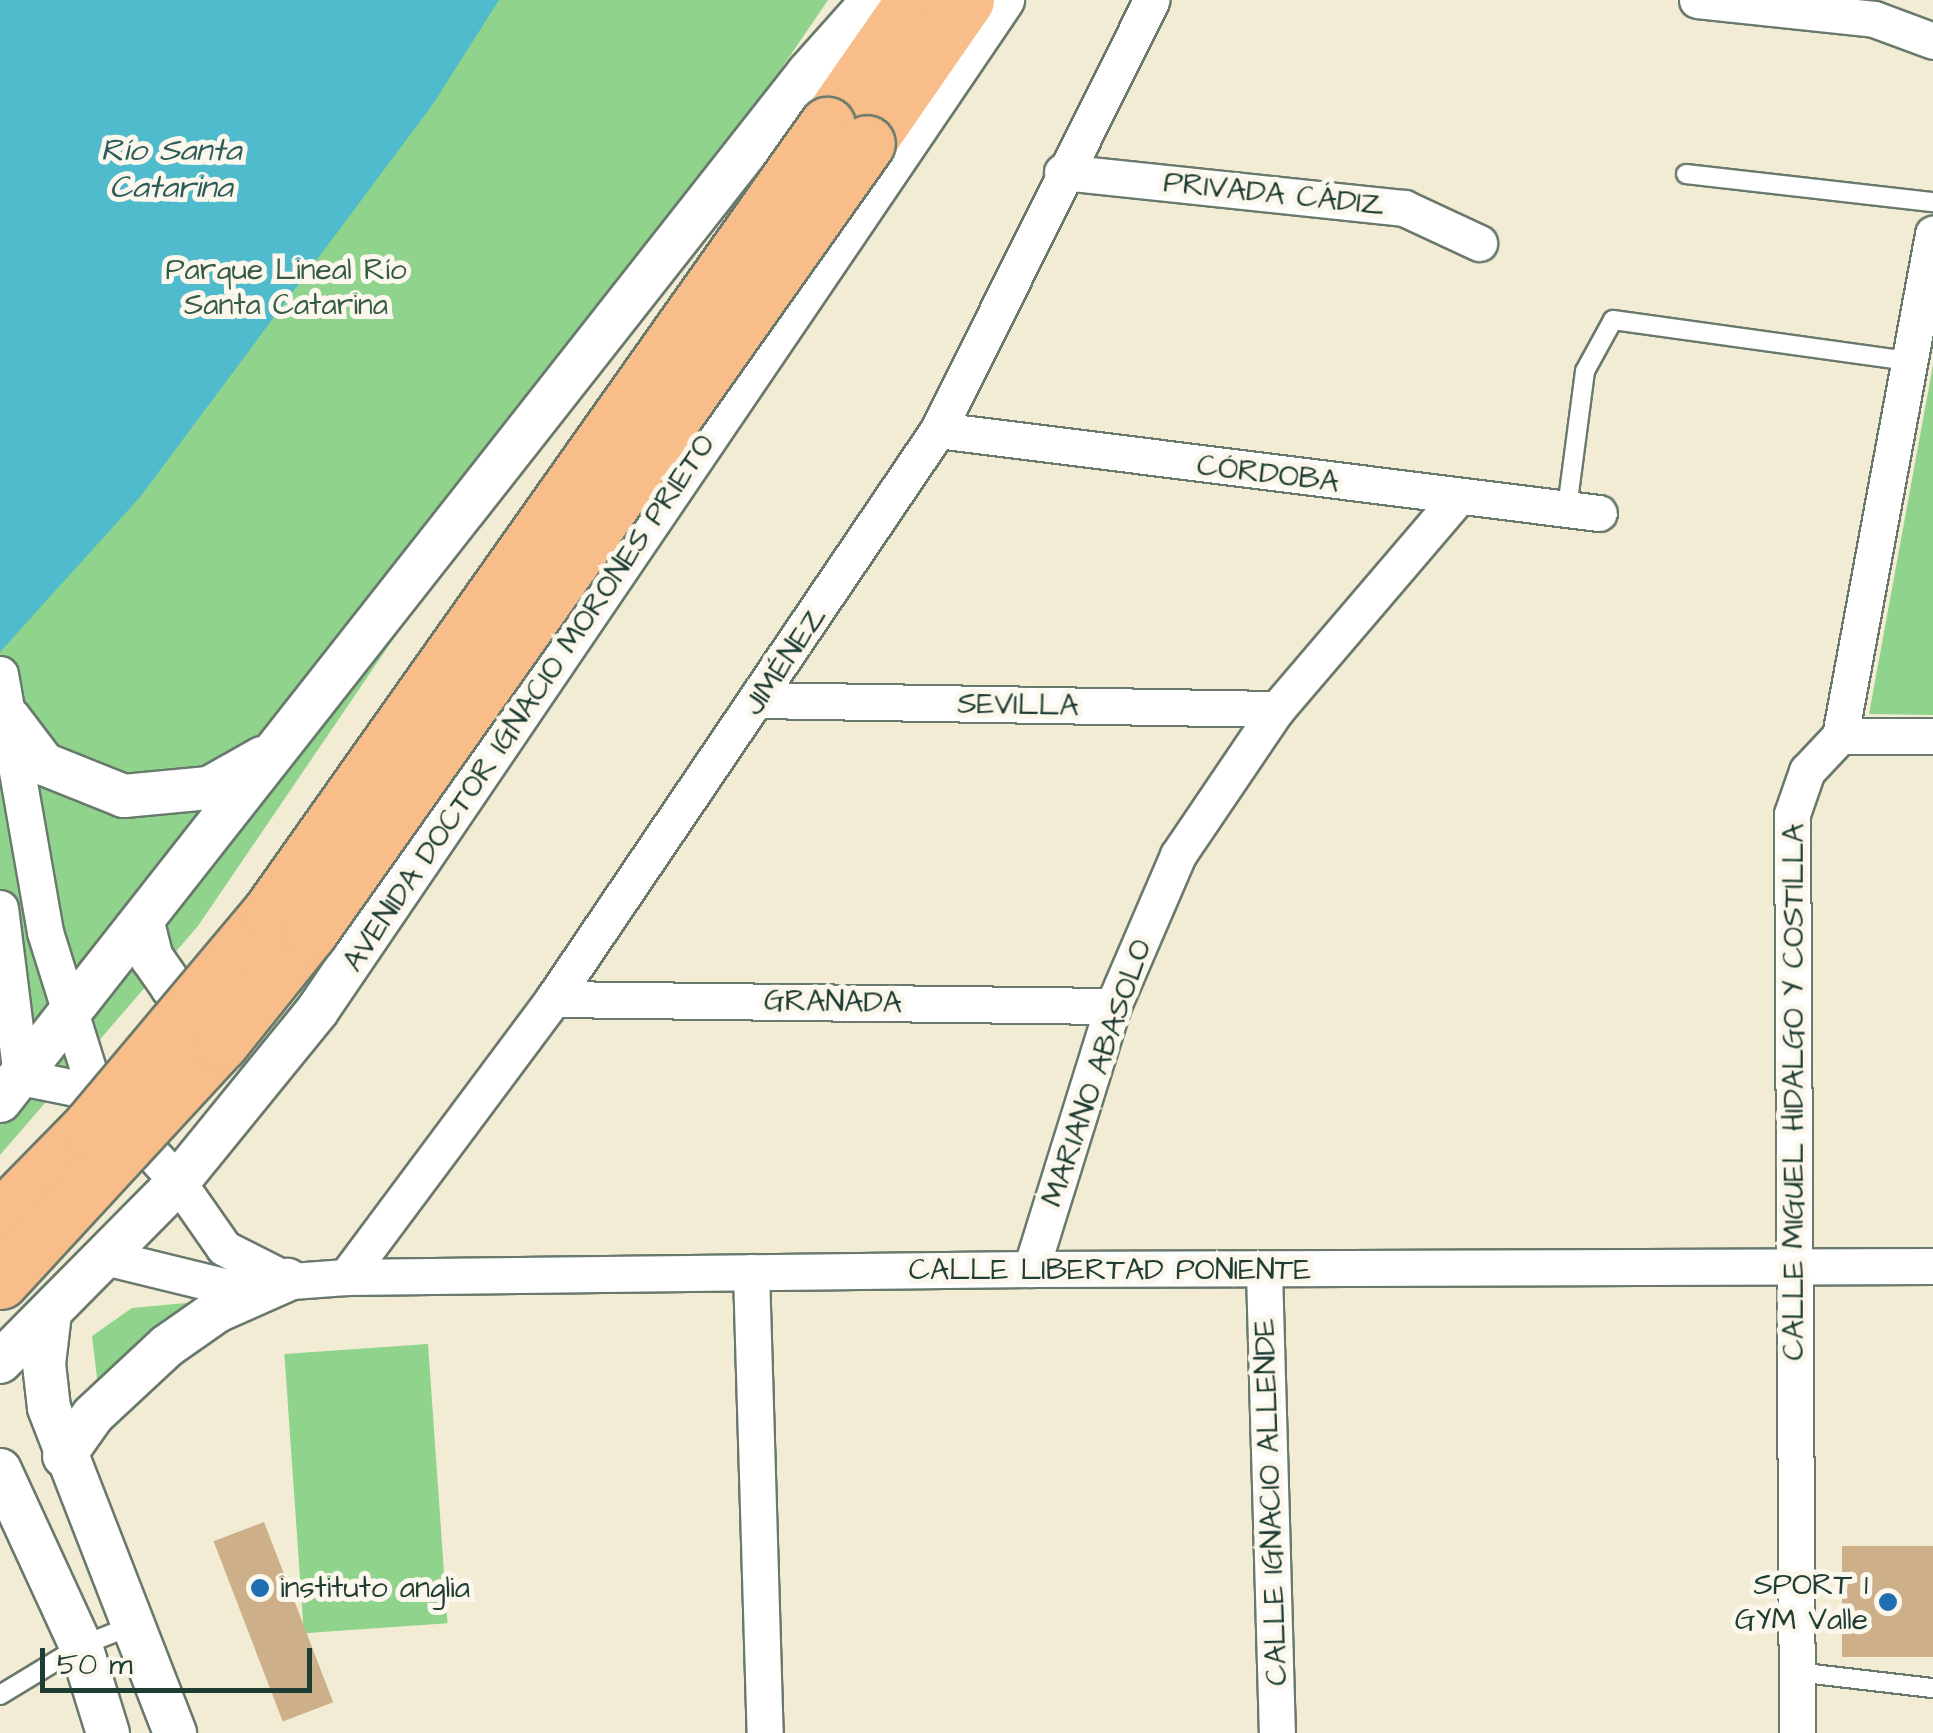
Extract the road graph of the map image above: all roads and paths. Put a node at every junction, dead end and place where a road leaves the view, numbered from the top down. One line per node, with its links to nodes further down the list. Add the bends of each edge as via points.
1 (873, 0): 24 (street, via 808,72)
2 (914, 0): 9 (main road, AVENIDA DOCTOR IGNACIO MORONES PRIETO)
3 (966, 0): 9 (main road, AVENIDA DOCTOR IGNACIO MORONES PRIETO)
4 (1003, 0): 29 (street, AVENIDA DOCTOR IGNACIO MORONES PRIETO)
5 (1151, 0): 10 (street, JIMÉNEZ)
6 (1697, 0): 7 (street)
7 (1870, 9): 8 (street)
8 (1933, 41)
9 (847, 134): 34 (main road, AVENIDA DOCTOR IGNACIO MORONES PRIETO, bridge, via 271,911 90,1127); 43 (main road, AVENIDA DOCTOR IGNACIO MORONES PRIETO, bridge, via 310,932 220,1043)
10 (1062, 172): 14 (street, PRIVADA CÁDIZ, via 1404,208); 16 (street, JIMÉNEZ)
11 (1686, 174): 12 (lane)
12 (1933, 202)
13 (1933, 234): 15 (street)
14 (1478, 244)
15 (1908, 361): 18 (lane, via 1614,320 1585,372); 22 (street)
16 (938, 430): 17 (street, CÓRDOBA); 20 (street, JIMÉNEZ)
17 (1457, 498): 18 (street, CÓRDOBA); 21 (street, MARIANO ABASOLO)
18 (1583, 511)
19 (4, 693): 24 (street, via 44,764 124,796 210,788); 30 (street, via 45,932)
20 (759, 700): 21 (street, SEVILLA); 27 (street, JIMÉNEZ)
21 (1277, 709): 28 (street, MARIANO ABASOLO, via 1178,855)
22 (1840, 736): 23 (street); 36 (street, CALLE MIGUEL HIDALGO Y COSTILLA, via 1807,771 1792,814)
23 (1933, 736)
24 (290, 737): 26 (street)
25 (0, 908): 31 (street)
26 (142, 923): 29 (street, via 152,958 172,987 201,1008 235,1019); 30 (street)
27 (553, 999): 28 (street, GRANADA); 41 (street, JIMÉNEZ)
28 (1113, 1006): 38 (street, MARIANO ABASOLO)
29 (318, 1011): 33 (street, AVENIDA DOCTOR IGNACIO MORONES PRIETO)
30 (68, 1016): 31 (street); 32 (street)
31 (10, 1089): 32 (street)
32 (95, 1092): 33 (street, CALLE LIBERTAD PONIENTE)
33 (178, 1182): 35 (street, AVENIDA DOCTOR IGNACIO MORONES PRIETO); 42 (street, CALLE LIBERTAD PONIENTE, via 224,1248)
34 (0, 1219)
35 (105, 1258): 42 (street, CALLE LIBERTAD PONIENTE, via 210,1286); 44 (street, AVENIDA DOCTOR IGNACIO MORONES PRIETO)
36 (1794, 1264): 37 (street, CALLE LIBERTAD PONIENTE); 40 (street, CALLE LIBERTAD PONIENTE); 50 (street, CALLE MIGUEL HIDALGO Y COSTILLA)
37 (1933, 1266)
38 (1031, 1269): 39 (street, CALLE LIBERTAD PONIENTE); 40 (street, CALLE LIBERTAD PONIENTE)
39 (751, 1272): 41 (street, CALLE LIBERTAD PONIENTE); 55 (street)
40 (1264, 1272): 56 (street, CALLE IGNACIO ALLENDE)
41 (346, 1277): 42 (street, CALLE LIBERTAD PONIENTE)
42 (287, 1280): 46 (street, via 217,1311 167,1346 93,1415)
43 (0, 1282)
44 (50, 1314): 45 (street, AVENIDA DOCTOR IGNACIO MORONES PRIETO); 46 (street, via 44,1364)
45 (0, 1362)
46 (64, 1456): 48 (street)
47 (0, 1470): 49 (street)
48 (132, 1626): 49 (lane); 54 (street)
49 (82, 1646): 52 (lane); 53 (street)
50 (1796, 1672): 51 (lane); 57 (street, CALLE MIGUEL HIDALGO Y COSTILLA)
51 (1933, 1688)
52 (0, 1696)
53 (108, 1733)
54 (176, 1733)
55 (765, 1733)
56 (1277, 1733)
57 (1797, 1733)

